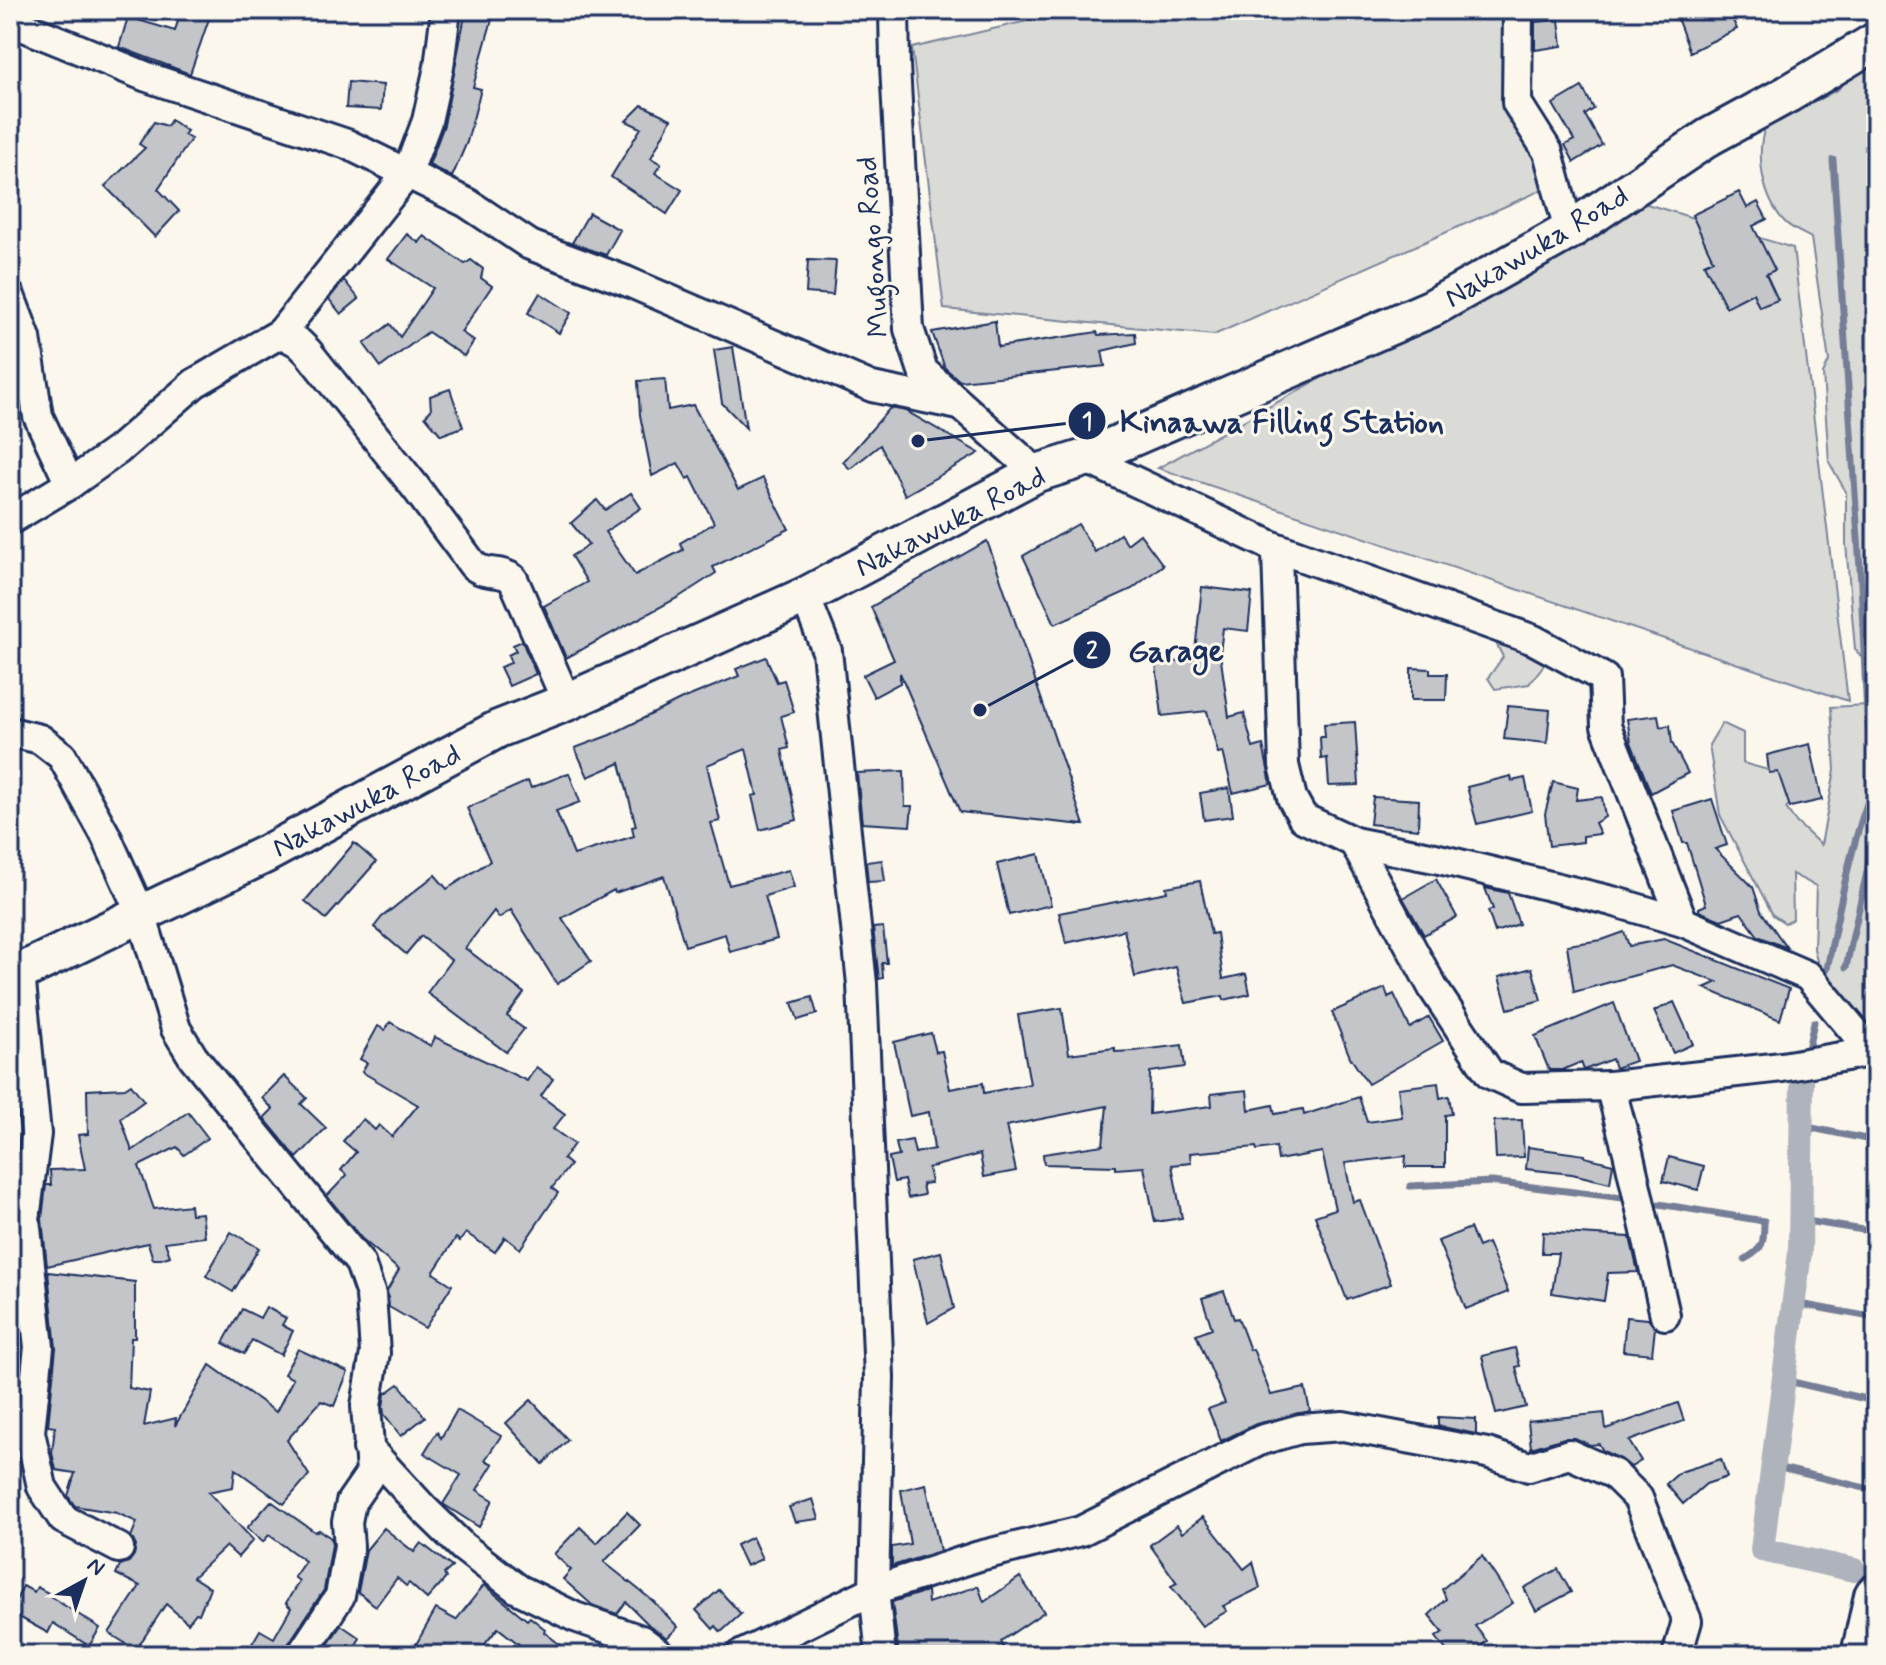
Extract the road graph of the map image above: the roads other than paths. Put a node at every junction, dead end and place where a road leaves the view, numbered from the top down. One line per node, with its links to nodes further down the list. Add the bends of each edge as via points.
1 (446, 10): 6 (street, via 427,121)
2 (894, 10): 10 (street, Mugongo Road, via 909,329 923,371)
3 (1518, 10): 7 (street, via 1517,103 1548,152)
4 (10, 21): 6 (street, via 147,77 347,144)
5 (1876, 41): 7 (main road, Nakawuka Road, via 1709,137)
6 (407, 174): 9 (street); 10 (street, via 467,203 530,245 872,387)
7 (1569, 231): 11 (main road, Nakawuka Road, via 1432,308)
8 (10, 296): 13 (street, via 26,338 38,416)
9 (281, 333): 13 (street, via 195,383); 17 (street, via 308,352 473,565 513,579)
10 (959, 405): 12 (street, Mugongo Road)
11 (1085, 458): 12 (main road, Nakawuka Road); 15 (street)
12 (1037, 473): 16 (main road, Nakawuka Road)
13 (70, 484): 14 (street)
14 (10, 520)
15 (1272, 546): 19 (street, via 1278,560 1284,765 1292,798 1303,818); 21 (street, via 1534,640 1604,678 1606,726)
16 (805, 596): 17 (main road, Nakawuka Road); 28 (street, via 827,651 862,984 879,1377)
17 (567, 702): 20 (main road, Nakawuka Road, via 498,729 266,854)
18 (10, 734): 20 (street, via 40,739 62,756)
19 (1354, 842): 21 (street, via 1512,876); 24 (street, via 1433,988 1490,1074 1521,1088)
20 (141, 914): 22 (main road, Nakawuka Road); 26 (street, via 176,1029 193,1057 360,1263 371,1295 375,1353 366,1406)
21 (1683, 922): 23 (street, via 1808,976)
22 (15, 975): 27 (street, via 36,1134 25,1219 39,1347 30,1432 42,1487 63,1519)
23 (1874, 1051): 24 (street)
24 (1610, 1086): 25 (street)
25 (1665, 1315)
26 (368, 1448): 30 (street, via 371,1473 351,1502 340,1596); 31 (street, via 463,1547 518,1589 575,1617 641,1640)
27 (119, 1548)
28 (874, 1590): 32 (street); 33 (street); 34 (street, via 1081,1531 1261,1440 1300,1429 1343,1426 1487,1453 1529,1467 1569,1454 1614,1474 1638,1498 1687,1621)
29 (1876, 1596): 35 (highway)
30 (301, 1655)
31 (661, 1655)
32 (741, 1655)
33 (881, 1655)
34 (1677, 1655)
35 (1863, 1655)

